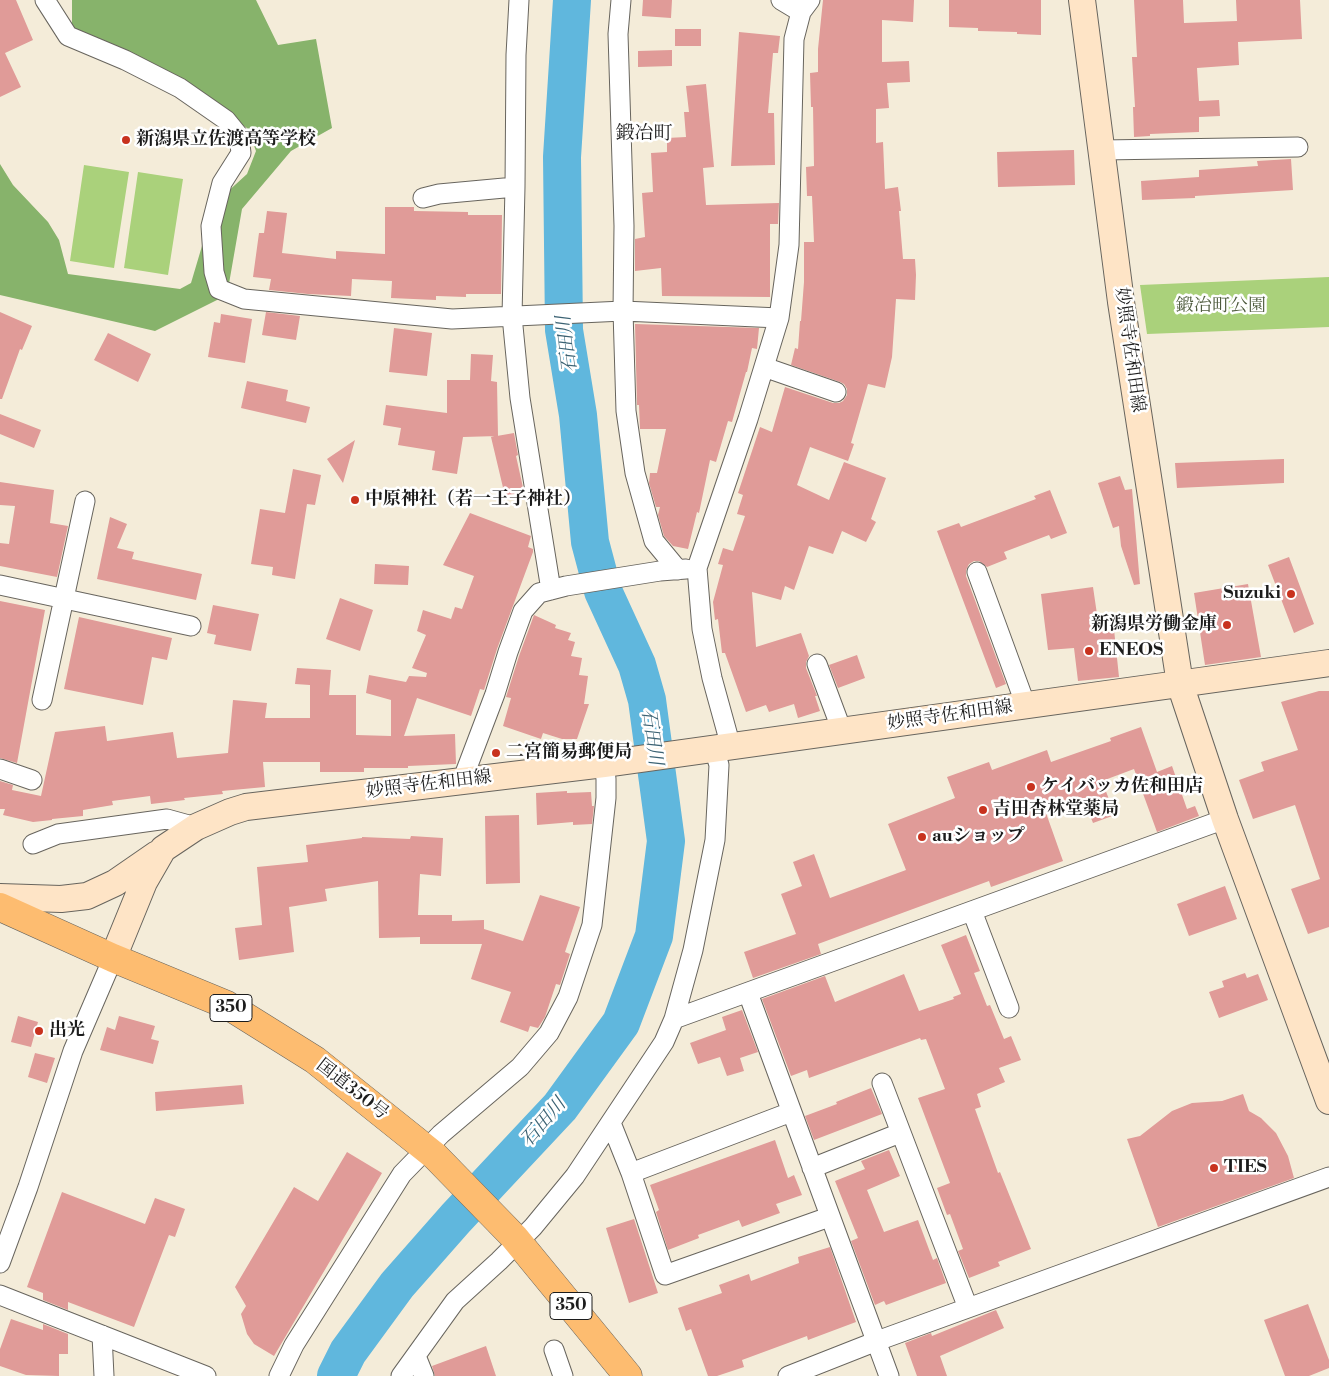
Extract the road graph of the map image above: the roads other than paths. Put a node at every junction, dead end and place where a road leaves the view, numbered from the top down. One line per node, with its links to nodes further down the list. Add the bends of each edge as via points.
1 (45, 0): 12 (street, via 68,36 180,88 226,120 239,136 241,153 222,183 211,226 214,272 219,289 244,299 442,318)
2 (519, 0): 9 (street)
3 (621, 0): 11 (street, via 618,34 624,226)
4 (781, 0): 6 (street)
5 (1082, 0): 8 (main road, 妙照寺佐和田線)
6 (806, 6): 13 (street, via 794,39 789,245)
7 (1298, 146): 8 (street)
8 (1102, 150): 25 (main road, 妙照寺佐和田線, via 1121,302)
9 (516, 187): 10 (street); 12 (street)
10 (423, 198)
11 (619, 312): 12 (street); 13 (street); 17 (street, via 634,473 654,541)
12 (518, 316): 20 (street, via 520,398)
13 (779, 318): 14 (street)
14 (764, 367): 15 (street); 17 (street)
15 (836, 392)
16 (85, 501): 21 (street)
17 (678, 570): 20 (street); 29 (street, via 702,629 712,678)
18 (977, 572): 27 (street)
19 (0, 585): 21 (street)
20 (559, 588): 33 (street, via 539,593 523,611)
21 (64, 599): 22 (street); 26 (street)
22 (191, 626)
23 (1329, 663): 25 (main road)
24 (817, 664): 28 (street)
25 (1180, 684): 27 (main road, 妙照寺佐和田線); 34 (main road)
26 (42, 700)
27 (1026, 706): 28 (main road, 妙照寺佐和田線)
28 (842, 731): 29 (main road, 妙照寺佐和田線)
29 (717, 749): 30 (main road, 妙照寺佐和田線); 44 (street, via 715,840)
30 (608, 764): 33 (main road, 妙照寺佐和田線); 50 (street, via 592,924 568,997 549,1033 520,1067 441,1134)
31 (0, 769): 32 (street)
32 (32, 780)
33 (462, 781): 35 (main road, 妙照寺佐和田線, via 246,808)
34 (1225, 820): 40 (street); 46 (main road)
35 (196, 827): 36 (street, via 166,820 58,834); 37 (main road, 妙照寺佐和田線)
36 (33, 844)
37 (163, 849): 38 (main road, via 115,883 87,896 61,899); 41 (main road, 妙照寺佐和田線, via 144,882)
38 (0, 897)
39 (0, 907): 41 (highway, 国道350号 / 350)
40 (972, 912): 42 (street); 43 (street)
41 (113, 958): 50 (highway, 国道350号 / 350, via 227,1005 315,1060); 56 (street, via 72,1051)
42 (748, 993): 44 (street); 47 (street)
43 (1009, 1008)
44 (674, 1019): 48 (street, via 664,1042)
45 (882, 1084): 49 (street)
46 (1329, 1101)
47 (791, 1112): 51 (street); 52 (street)
48 (611, 1123): 52 (street); 55 (street, via 575,1176 533,1227)
49 (900, 1133): 51 (street); 58 (street)
50 (431, 1152): 55 (highway, 国道350号 / 350); 65 (street, via 402,1174 294,1345)
51 (812, 1168): 54 (street)
52 (631, 1173): 54 (street, via 666,1274)
53 (1329, 1177): 58 (street)
54 (829, 1217): 60 (street)
55 (516, 1239): 62 (street, via 456,1301); 69 (highway, 国道350号 / 350)
56 (0, 1263)
57 (0, 1295): 59 (street)
58 (968, 1308): 60 (street)
59 (102, 1335): 63 (street); 64 (street)
60 (877, 1341): 70 (street); 71 (street)
61 (554, 1350): 68 (street)
62 (416, 1356): 66 (street); 67 (street)
63 (104, 1376)
64 (206, 1376)
65 (278, 1376)
66 (401, 1376)
67 (424, 1376)
68 (563, 1376)
69 (628, 1376)
70 (788, 1376)
71 (889, 1376)

